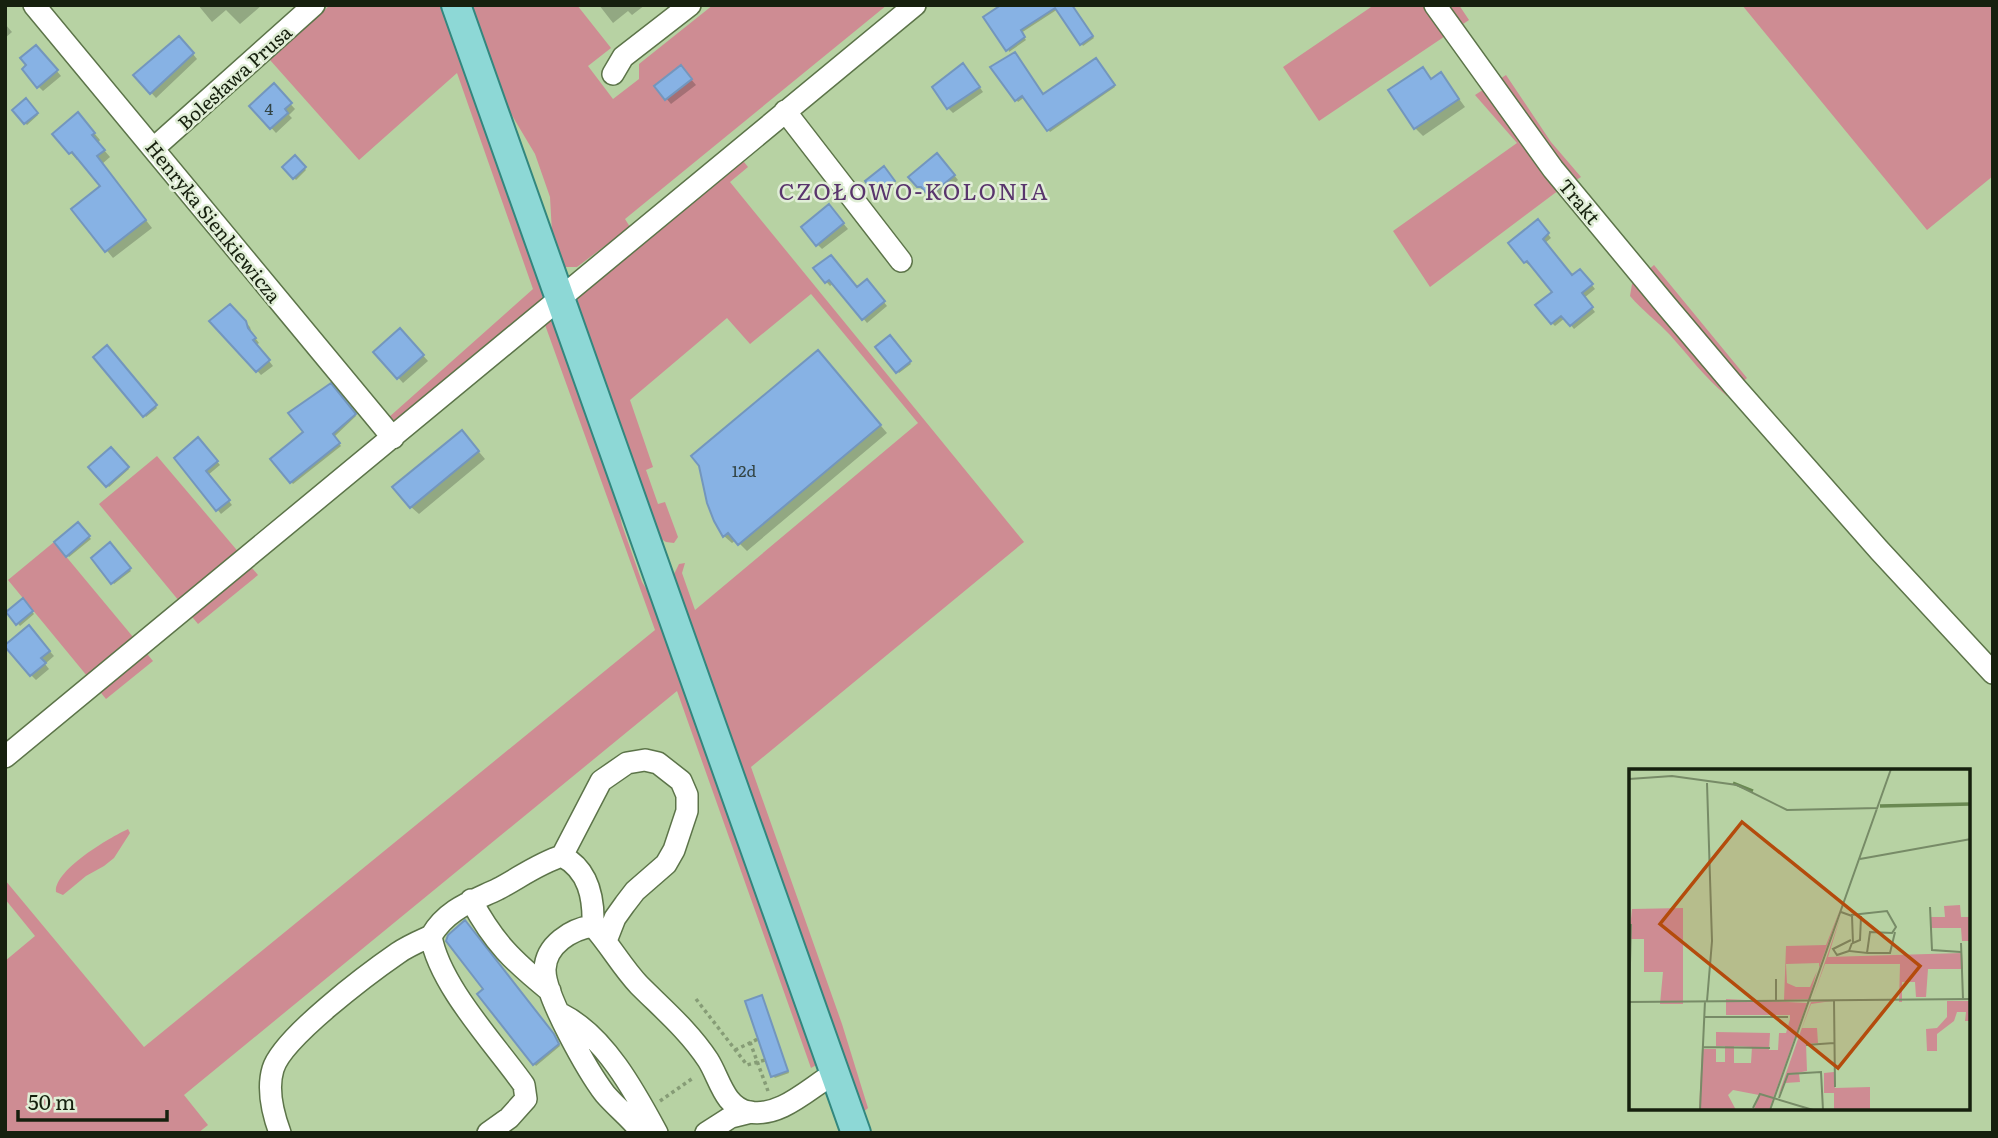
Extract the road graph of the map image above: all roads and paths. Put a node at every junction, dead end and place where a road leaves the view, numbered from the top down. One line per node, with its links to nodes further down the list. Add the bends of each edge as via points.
1 (34, 5): 9 (street, Henryka Sienkiewicza)
2 (314, 5): 9 (street, Bolesława Prusa)
3 (456, 5): 11 (main road)
4 (690, 5): 7 (street, via 624,57)
5 (915, 5): 8 (street)
6 (1435, 5): 13 (street, Trakt, via 1553,169 1736,388)
7 (613, 74)
8 (785, 111): 10 (street); 11 (street)
9 (154, 148): 12 (street, Henryka Sienkiewicza)
10 (901, 261)
11 (561, 298): 12 (street); 27 (main road)
12 (393, 438): 14 (street)
13 (1993, 673)
14 (5, 757)
15 (562, 856): 16 (street); 17 (street, via 584,875); 17 (street, via 601,781 627,763 658,763 681,781 687,811 674,850)
16 (471, 900): 18 (street, via 438,923); 19 (street, via 510,958)
17 (600, 934): 19 (street, via 578,928 551,951 545,969); 31 (street, via 639,985 708,1060 734,1106)
18 (431, 936): 32 (street, via 399,952 364,979 281,1052 271,1089); 33 (street, via 433,951 448,979 524,1085 526,1099)
19 (550, 991): 21 (street)
20 (696, 999): 24 (path)
21 (561, 1014): 30 (street, via 591,1034); 34 (street, via 585,1065)
22 (758, 1039): 23 (path)
23 (751, 1042): 24 (path); 26 (path)
24 (734, 1051): 26 (path, via 747,1065)
25 (765, 1060): 26 (path)
26 (758, 1062): 29 (path)
27 (835, 1073): 29 (street); 37 (main road)
28 (693, 1078): 30 (path)
29 (773, 1110): 31 (street)
30 (645, 1111): 35 (street)
31 (751, 1112): 36 (street, via 731,1117)
32 (280, 1133)
33 (488, 1133)
34 (642, 1133)
35 (657, 1133)
36 (706, 1133)
37 (856, 1133)

